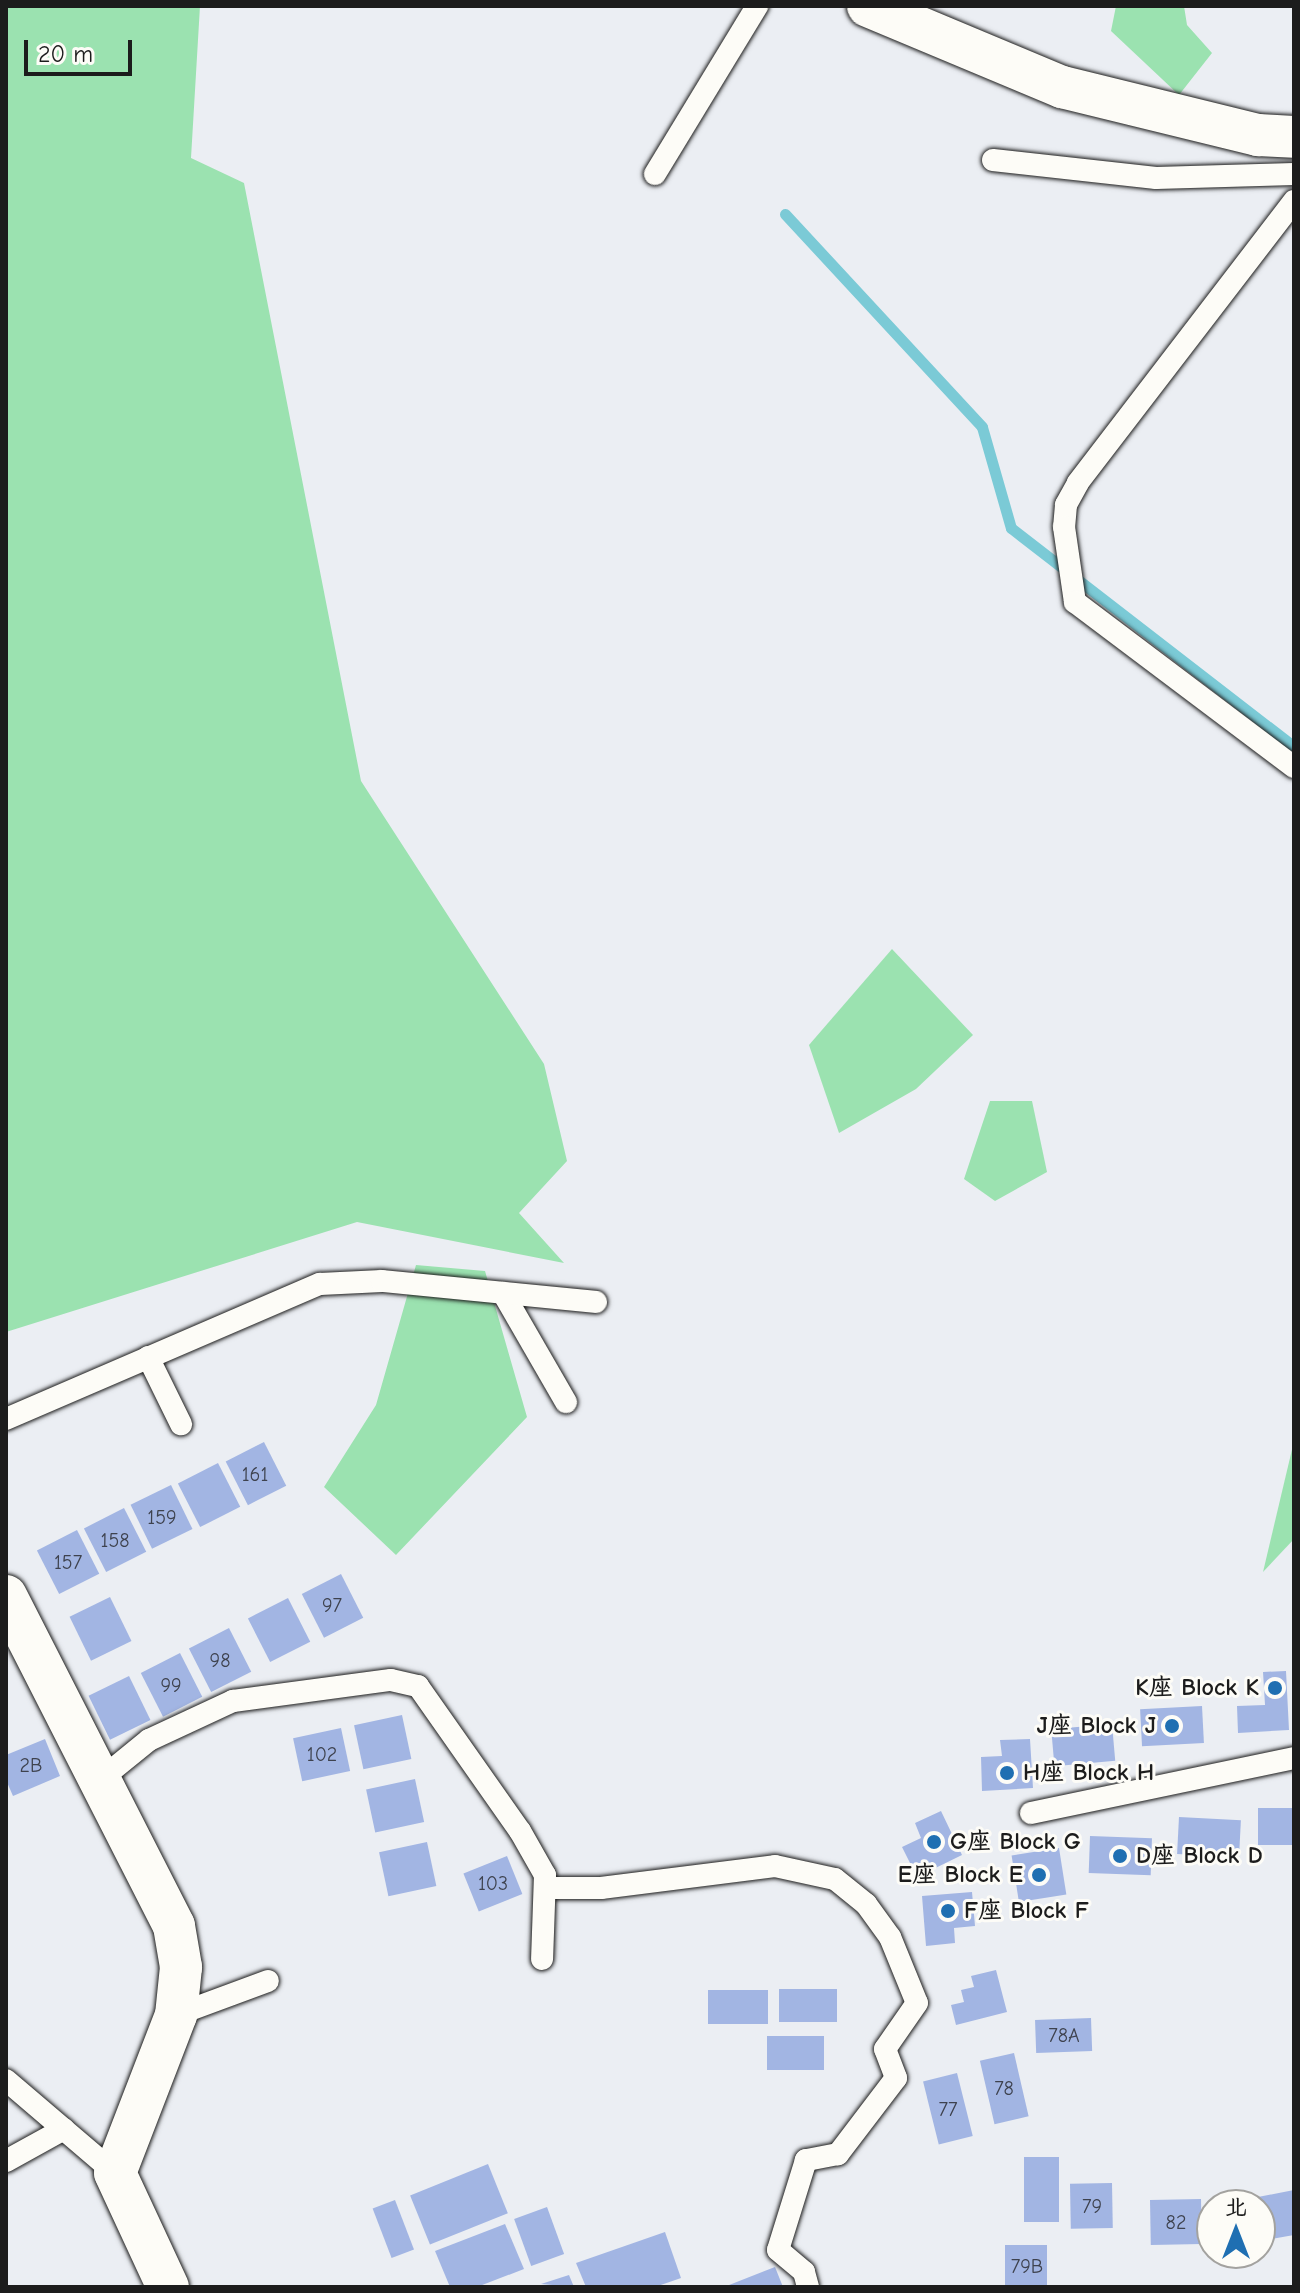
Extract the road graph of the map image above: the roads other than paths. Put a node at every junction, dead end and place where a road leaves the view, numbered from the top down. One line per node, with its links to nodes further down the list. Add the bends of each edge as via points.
1 (757, 6): 5 (lane)
2 (868, 6): 3 (street, via 1062,87 1258,135)
3 (1294, 137)
4 (993, 160): 6 (lane, via 1156,178)
5 (655, 174)
6 (1294, 174)
7 (1294, 201): 8 (lane, via 1078,483 1066,505 1064,527 1075,602)
8 (1294, 767)
9 (503, 1293): 10 (lane); 11 (lane, via 352,1279 320,1284); 12 (lane)
10 (596, 1302)
11 (148, 1357): 13 (lane); 14 (lane)
12 (566, 1402)
13 (6, 1419)
14 (181, 1424)
15 (6, 1596): 17 (street)
16 (1294, 1758): 18 (lane)
17 (101, 1779): 19 (lane, via 149,1740 233,1701 402,1680 418,1686 433,1705 520,1831); 22 (street, via 174,1926 181,1967)
18 (1031, 1813)
19 (547, 1888): 20 (lane); 28 (lane, via 601,1888 775,1866 835,1879 866,1904 890,1937 917,2003 885,2049 896,2078 838,2154 806,2160 778,2250 804,2272)
20 (542, 1959)
21 (268, 1981): 22 (lane)
22 (176, 2015): 26 (street)
23 (6, 2080): 24 (lane)
24 (64, 2129): 25 (lane); 26 (lane)
25 (6, 2161)
26 (115, 2173): 27 (street)
27 (168, 2287)
28 (808, 2287)

